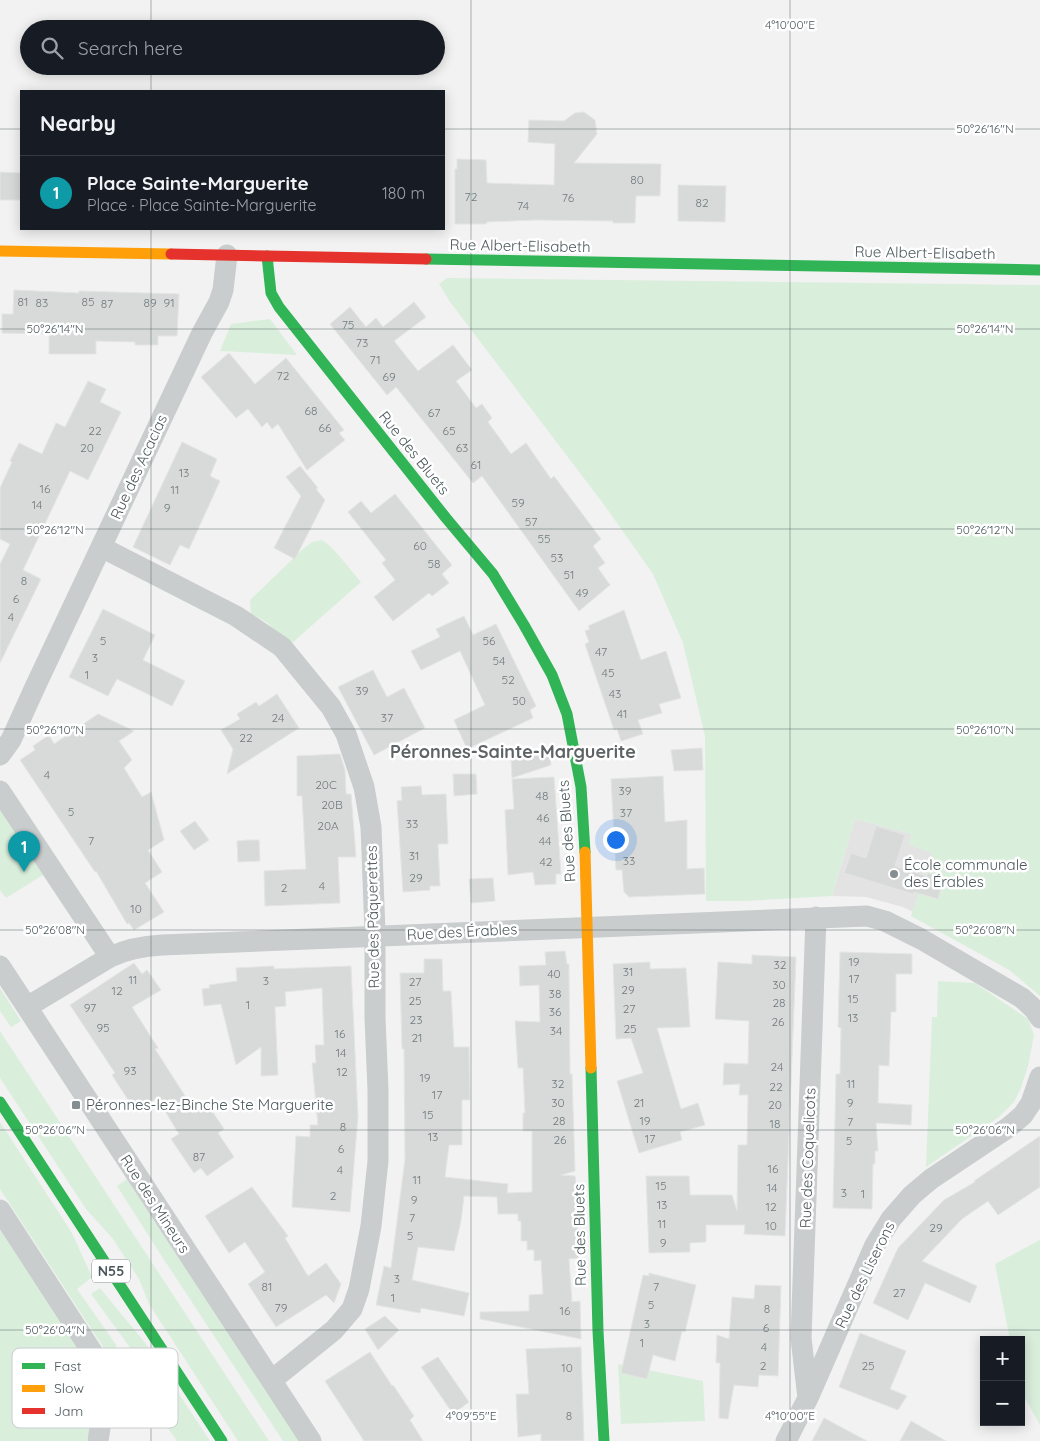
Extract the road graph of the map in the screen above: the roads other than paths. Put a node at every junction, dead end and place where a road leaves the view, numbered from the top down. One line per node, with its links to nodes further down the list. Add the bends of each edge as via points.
1 (0, 251): 2 (main road, Rue Albert-Elisabeth)
2 (227, 255): 3 (main road, Rue Albert-Elisabeth); 5 (street, Rue des Acacias, via 219,302)
3 (267, 256): 4 (main road, Rue Albert-Elisabeth); 9 (main road, Rue des Bluets, via 271,293 285,316 493,574 552,675 567,714 576,755 583,816)
4 (1040, 270)
5 (101, 547): 6 (street, Rue des Acacias, via 11,740); 10 (street, Rue des Pâquerettes, via 251,624 282,647 331,707 346,734 364,787 371,827)
6 (0, 755)
7 (0, 791): 11 (street)
8 (816, 917): 9 (street, Rue des Érables); 14 (street, via 867,916 885,922 1022,998); 22 (street, Rue des Coquelicots, via 801,1338)
9 (587, 926): 10 (street, Rue des Érables); 27 (main road, Rue des Bluets)
10 (375, 937): 11 (street, Rue des Érables, via 154,945); 21 (street, Rue des Pâquerettes, via 378,1162 359,1289 346,1318)
11 (110, 957): 13 (street, Rue des Érables)
12 (0, 966): 13 (street, Rue des Mineurs)
13 (27, 1007): 21 (street, Rue des Mineurs)
14 (1040, 1018)
15 (1040, 1076): 22 (street, Rue des Liserons, via 1031,1103 1023,1115 931,1180 912,1195 891,1219 875,1245)
16 (0, 1102): 19 (main road, N55)
17 (0, 1210): 18 (street)
18 (90, 1348)
19 (161, 1348)
20 (178, 1374): 25 (main road, N55)
21 (272, 1380): 26 (street, Rue des Mineurs)
22 (808, 1398): 28 (street, Rue des Liserons)
23 (100, 1428): 24 (street)
24 (98, 1441)
25 (222, 1441)
26 (311, 1441)
27 (604, 1441)
28 (786, 1441)

